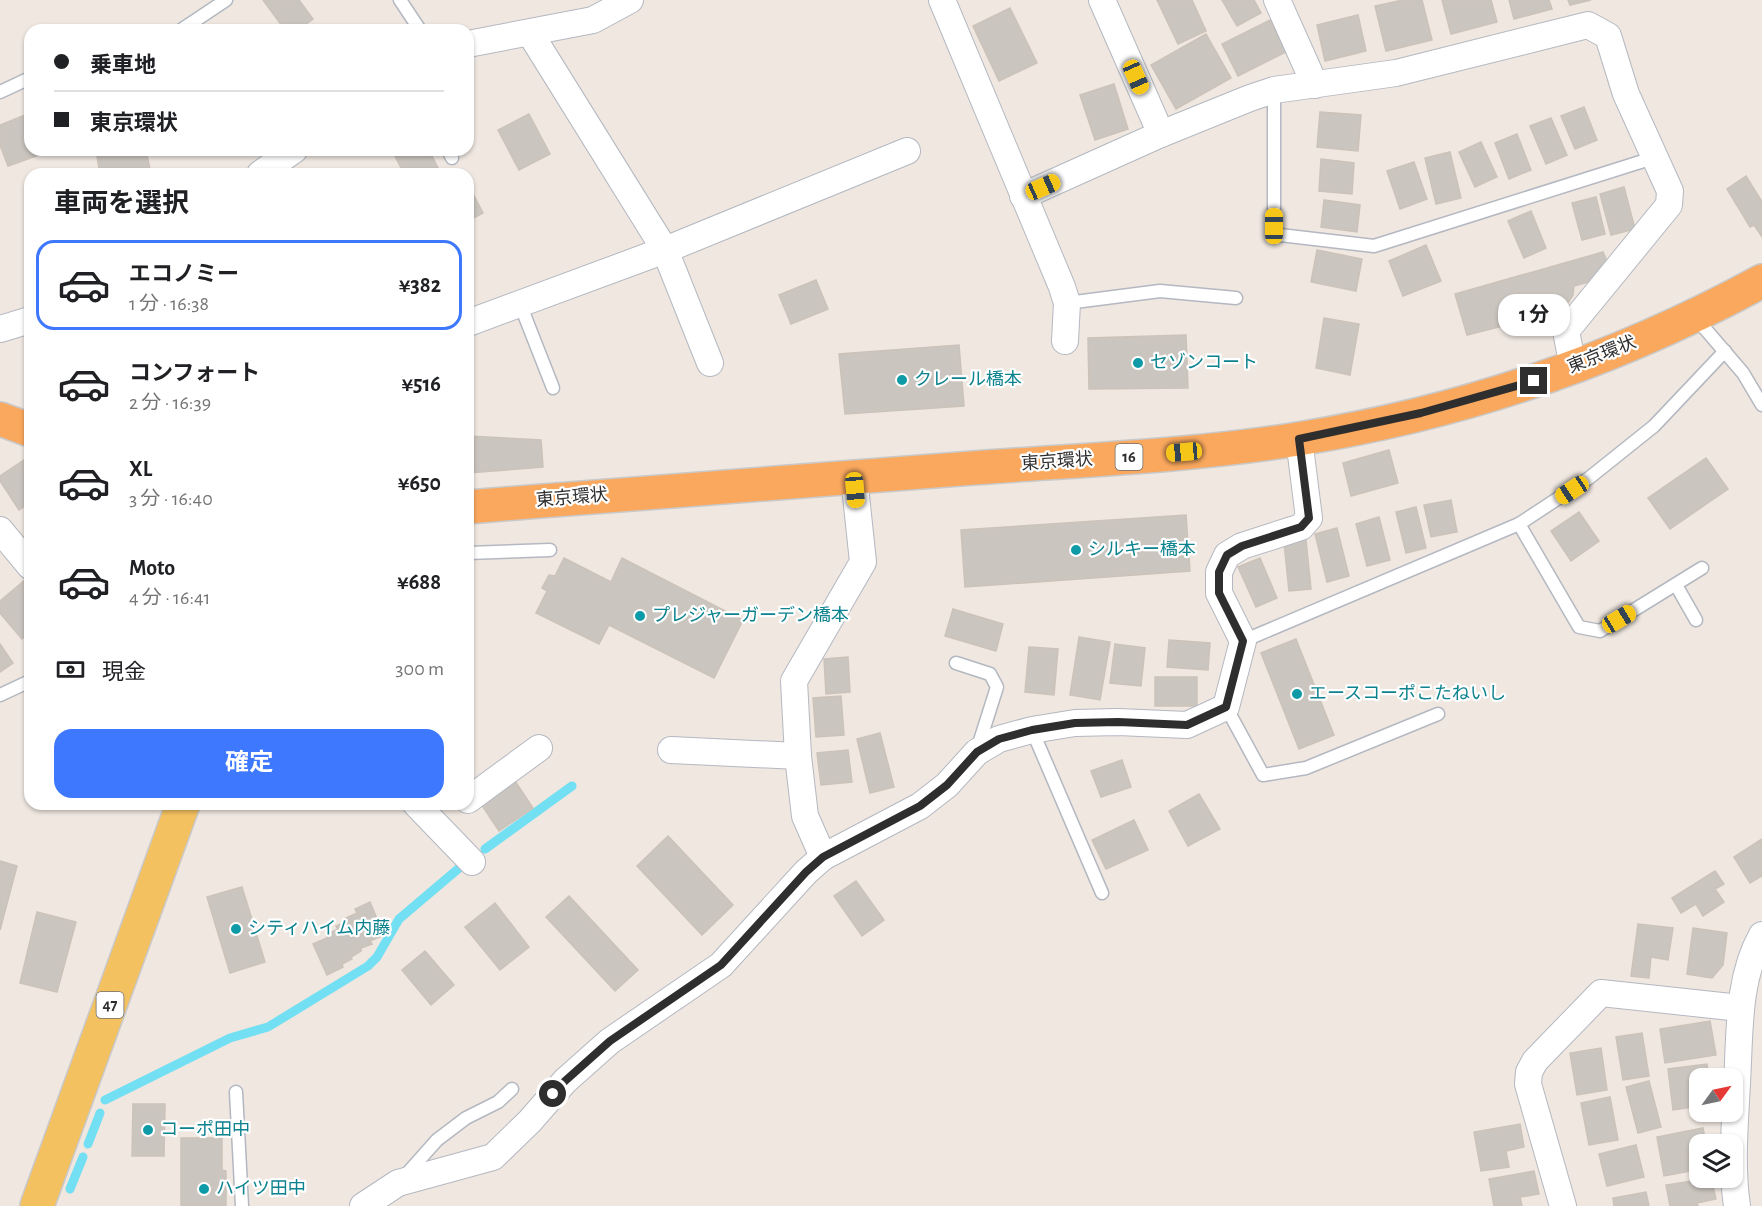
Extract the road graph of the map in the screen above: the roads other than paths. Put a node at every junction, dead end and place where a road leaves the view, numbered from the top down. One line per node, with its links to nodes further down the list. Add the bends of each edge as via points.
1 (226, 0): 7 (lane)
2 (400, 0): 8 (lane)
3 (630, 0): 9 (street, via 593,20)
4 (942, 0): 20 (street)
5 (1102, 0): 15 (street)
6 (1277, 0): 12 (street)
7 (190, 24)
8 (416, 24)
9 (530, 33): 10 (street); 21 (street)
10 (474, 43)
11 (24, 81): 14 (lane)
12 (1315, 85): 13 (street); 18 (street, via 1396,73 1588,25 1608,36 1626,94)
13 (1274, 90): 15 (street); 18 (lane, via 1274,226 1280,235 1374,246)
14 (0, 92)
15 (1161, 134): 20 (street)
16 (907, 151): 21 (street)
17 (286, 156): 19 (street)
18 (1653, 158): 33 (street, via 1670,191 1669,205 1566,331)
19 (268, 168)
20 (1023, 196): 24 (street)
21 (665, 250): 25 (street); 32 (street)
22 (1762, 281): 26 (highway, 東京環状 / 16)
23 (1236, 298): 24 (lane, via 1160,291)
24 (1066, 303): 30 (street)
25 (520, 304): 27 (street); 34 (lane)
26 (1694, 316): 31 (lane); 33 (highway, 東京環状 / 16)
27 (474, 321)
28 (24, 322): 29 (street)
29 (0, 329)
30 (1065, 341)
31 (1725, 351): 35 (lane); 41 (lane, via 1654,426 1589,478)
32 (710, 363)
33 (1573, 367): 38 (highway, 東京環状 / 16, via 1459,404)
34 (553, 388)
35 (1762, 405)
36 (0, 419): 37 (highway)
37 (24, 428)
38 (1299, 439): 39 (highway, 東京環状 / 16, via 1205,451); 49 (street, via 1309,518 1301,527 1242,546 1227,555 1219,572 1219,593)
39 (854, 477): 40 (highway, 東京環状 / 16); 59 (street, via 863,562 794,681)
40 (474, 507)
41 (1520, 524): 47 (lane, via 1579,627 1600,631); 49 (lane)
42 (0, 530): 45 (street)
43 (550, 550): 44 (lane)
44 (474, 553)
45 (24, 559)
46 (1702, 568): 47 (lane)
47 (1676, 585): 48 (lane)
48 (1696, 620)
49 (1243, 641): 53 (street)
50 (956, 663): 58 (lane, via 990,674 997,687)
51 (24, 684): 52 (lane)
52 (0, 695)
53 (1226, 707): 54 (lane, via 1263,775 1306,768); 55 (street, via 1187,725 1096,722)
54 (1438, 714)
55 (1032, 730): 58 (street, via 999,739); 67 (lane)
56 (539, 748): 60 (street)
57 (671, 750): 59 (street)
58 (977, 752): 65 (street, via 947,785 920,806)
59 (798, 756): 65 (street, via 805,816)
60 (474, 796)
61 (181, 810): 73 (main road, 47)
62 (422, 810): 64 (street)
63 (454, 810): 64 (street)
64 (435, 824): 66 (street)
65 (823, 857): 72 (street, via 721,965 610,1041 565,1081 493,1156)
66 (472, 862)
67 (1102, 893)
68 (1762, 935): 69 (street, via 1755,947)
69 (1740, 1008): 76 (street, via 1601,993 1535,1061 1528,1084); 77 (street, via 1734,1136)
70 (512, 1089): 72 (lane, via 437,1140)
71 (236, 1092): 74 (lane)
72 (398, 1183): 75 (street)
73 (37, 1206)
74 (242, 1206)
75 (363, 1206)
76 (1563, 1206)
77 (1737, 1206)

